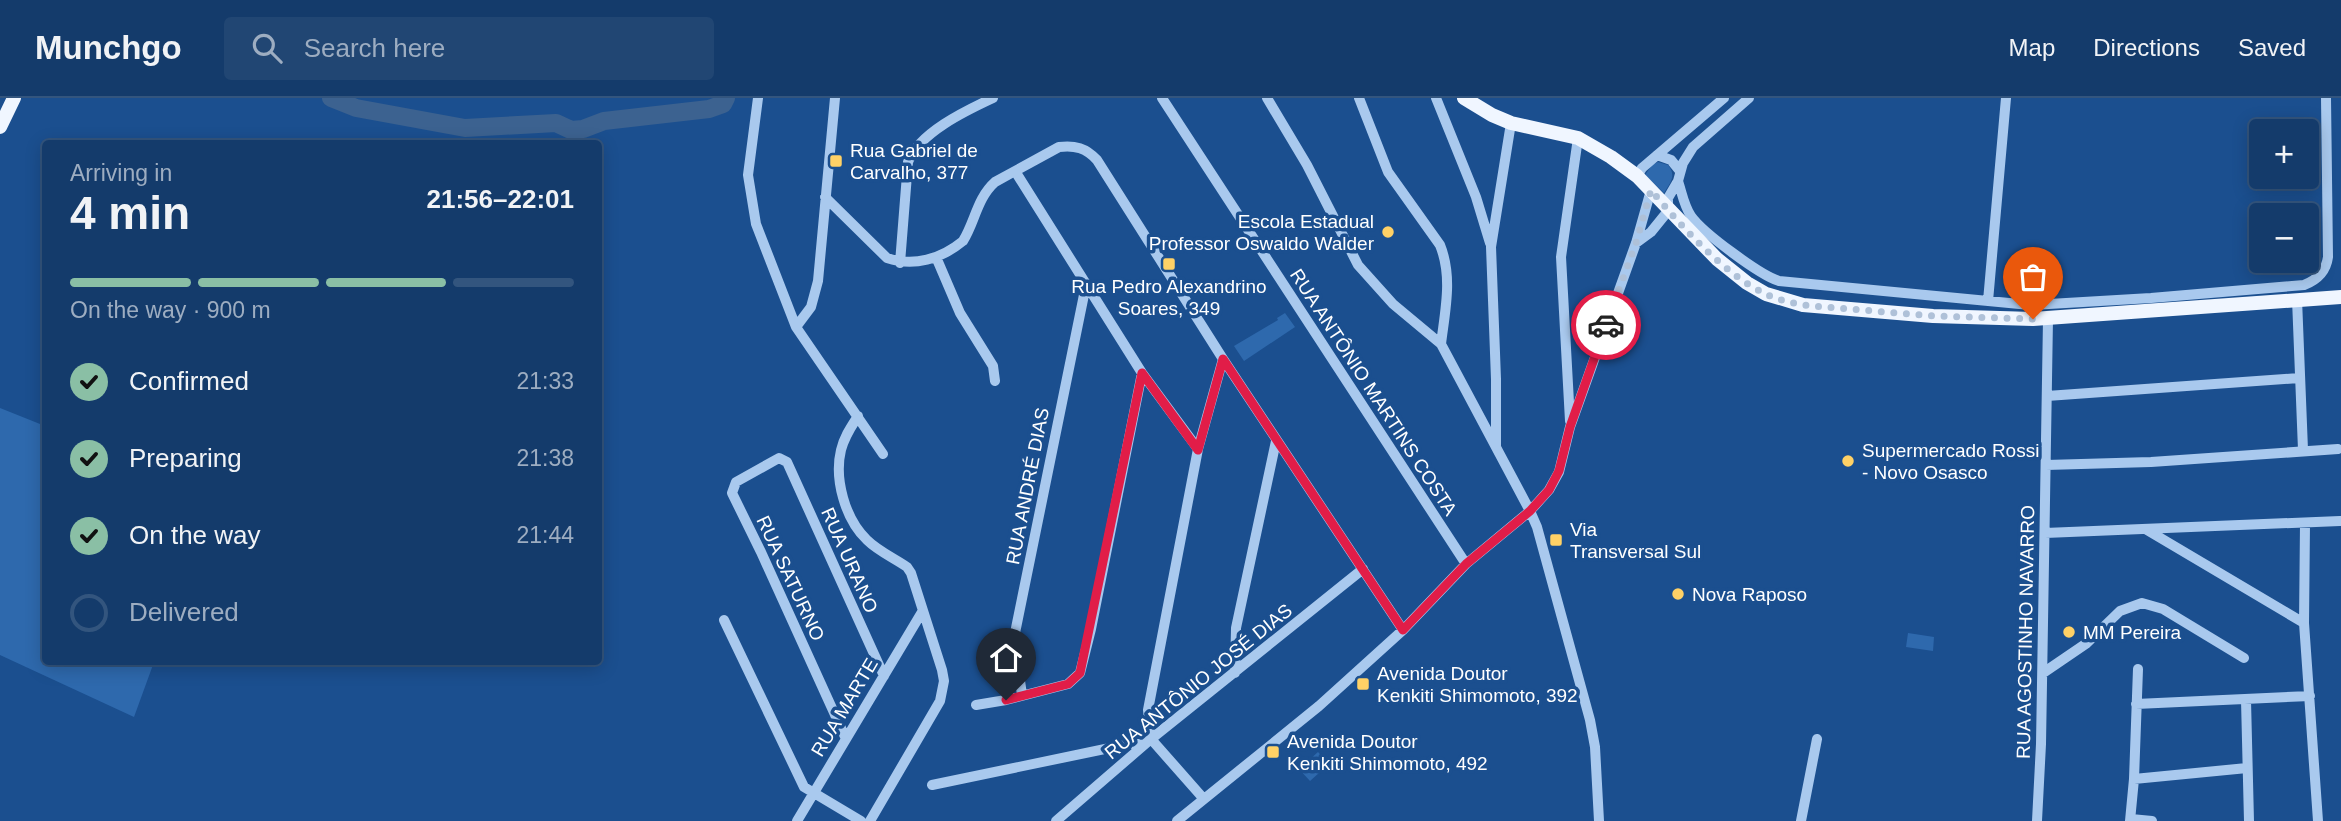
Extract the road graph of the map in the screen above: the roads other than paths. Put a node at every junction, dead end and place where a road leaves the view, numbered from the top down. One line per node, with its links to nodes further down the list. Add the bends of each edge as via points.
1 (15, 98): 15 (main road)
2 (758, 98): 37 (street, via 748,175 751,202)
3 (835, 98): 23 (street)
4 (993, 98): 31 (street, via 925,136 912,152)
5 (1163, 98): 59 (street, RUA ANTÔNIO MARTINS COSTA)
6 (1267, 98): 38 (street, via 1358,265)
7 (1359, 98): 38 (street, via 1388,172 1445,257 1448,281)
8 (1464, 98): 14 (main road)
9 (1724, 98): 17 (street)
10 (1749, 98): 20 (street, via 1700,140 1687,155)
11 (2006, 98): 35 (street)
12 (2326, 98): 27 (street)
13 (1441, 101): 24 (street)
14 (1511, 123): 16 (main road); 22 (street)
15 (0, 127)
16 (1578, 138): 19 (main road); 45 (street, via 1561,250)
17 (1657, 155): 19 (street); 20 (street, via 1671,160)
18 (1015, 171): 30 (street, via 987,189 963,241); 32 (street); 39 (street, via 1059,148 1070,146 1091,154)
19 (1636, 176): 21 (main road)
20 (1679, 176): 25 (street, via 1668,198); 35 (street, via 1686,207 1697,223 1771,278)
21 (1651, 190): 25 (main road); 28 (street)
22 (1499, 192): 24 (street); 29 (street)
23 (825, 197): 31 (street, via 880,253); 37 (street, via 814,299)
24 (1476, 197): 29 (street)
25 (1668, 211): 28 (street); 36 (main road, via 1747,283 1782,300 1933,316)
26 (2341, 226): 27 (street)
27 (2328, 227): 35 (street, via 2327,266 2304,285 2151,298 2030,304)
28 (1636, 243): 45 (street)
29 (1491, 247): 47 (street)
30 (936, 257): 31 (street); 42 (street, via 960,313 993,366)
31 (900, 263)
32 (1086, 285): 40 (street); 70 (street, RUA ANDRÉ DIAS, via 1016,633)
33 (2341, 297): 34 (main road)
34 (2297, 299): 36 (main road); 41 (street)
35 (1988, 301)
36 (2048, 319): 43 (street, RUA AGOSTINHO NAVARRO)
37 (796, 327): 44 (street)
38 (1441, 344): 47 (street)
39 (1223, 359): 46 (street); 49 (street)
40 (1142, 373): 49 (street); 70 (street, via 1080,673 1068,684)
41 (2300, 378): 43 (street); 50 (street)
42 (995, 381)
43 (2047, 396): 53 (street, RUA AGOSTINHO NAVARRO)
44 (858, 416): 51 (street); 61 (street, via 839,459 845,503 859,533 907,567)
45 (1570, 427): 54 (street, via 1554,482)
46 (1276, 441): 60 (street); 67 (street, via 1236,628)
47 (1496, 449): 54 (street)
48 (2338, 449): 50 (street)
49 (1198, 450): 76 (street, via 1148,710)
50 (2303, 450): 53 (street)
51 (883, 454)
52 (785, 460): 69 (street, RUA URANO); 75 (street, RUA SATURNO, via 779,458 736,482 732,494)
53 (2046, 466): 58 (street, RUA AGOSTINHO NAVARRO)
54 (1530, 511): 59 (street); 89 (street, via 1590,720)
55 (2340, 521): 56 (street)
56 (2305, 524): 57 (street); 63 (street)
57 (2146, 530): 58 (street); 63 (street)
58 (2045, 533): 68 (street, RUA AGOSTINHO NAVARRO)
59 (1466, 564): 64 (street)
60 (1363, 569): 64 (street); 67 (street, RUA ANTÔNIO JOSÉ DIAS)
61 (922, 612): 69 (street, RUA MARTE); 86 (street, via 942,670 943,692)
62 (724, 621): 81 (street, via 803,787)
63 (2304, 623): 71 (street)
64 (1403, 630): 82 (street, via 1296,726)
65 (2244, 658): 68 (street, via 2163,609 2142,603 2120,611 2087,643)
66 (2138, 668): 73 (street)
67 (1235, 673): 76 (street, RUA ANTÔNIO JOSÉ DIAS)
68 (2043, 673): 91 (street, RUA AGOSTINHO NAVARRO)
69 (884, 676): 75 (street, RUA MARTE)
70 (1022, 695): 74 (street)
71 (2310, 696): 72 (street); 94 (street)
72 (2246, 700): 73 (street); 78 (street)
73 (2136, 704): 79 (street)
74 (976, 705)
75 (846, 739): 81 (street, RUA MARTE)
76 (1151, 739): 80 (street); 82 (street); 87 (street, RUA ANTÔNIO JOSÉ DIAS)
77 (1817, 739): 90 (street)
78 (2247, 768): 79 (street); 93 (street)
79 (2134, 779): 83 (street)
80 (932, 785)
81 (813, 794): 84 (street, RUA MARTE); 85 (street)
82 (1203, 798): 88 (street)
83 (2130, 820): 92 (street)
84 (797, 821)
85 (861, 821)
86 (870, 821)
87 (1056, 821)
88 (1177, 821)
89 (1599, 821)
90 (1801, 821)
91 (2037, 821)
92 (2152, 821)
93 (2249, 821)
94 (2318, 821)

